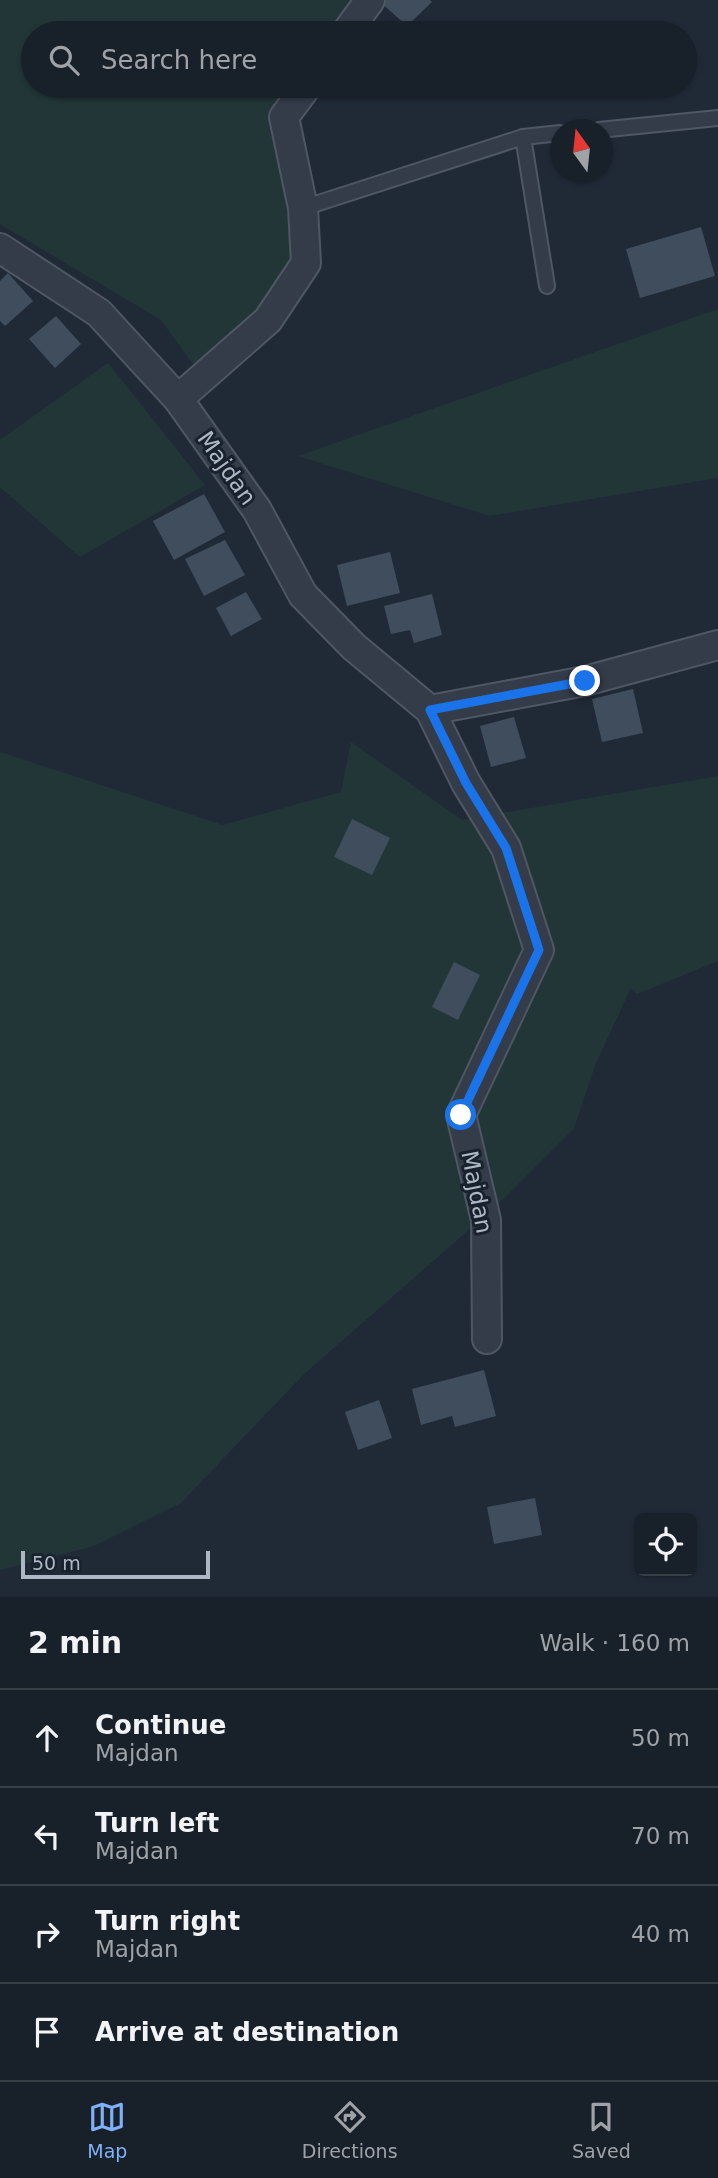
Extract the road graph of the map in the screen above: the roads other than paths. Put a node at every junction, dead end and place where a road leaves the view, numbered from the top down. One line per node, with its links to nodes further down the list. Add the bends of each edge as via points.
1 (370, 0): 2 (street)
2 (355, 21)
3 (298, 98): 8 (street, via 284,117)
4 (718, 118): 5 (lane)
5 (613, 129)
6 (550, 134): 7 (lane)
7 (523, 137): 8 (lane); 10 (lane)
8 (303, 208): 11 (street, via 306,263 268,320)
9 (0, 248): 11 (street, Majdan, via 99,313)
10 (547, 286)
11 (178, 398): 13 (street, Majdan, via 257,510 303,595 354,646)
12 (718, 645): 13 (street, via 585,681)
13 (430, 710): 14 (street, Majdan, via 466,783 506,848 539,950 461,1115 486,1220)
14 (487, 1339)

